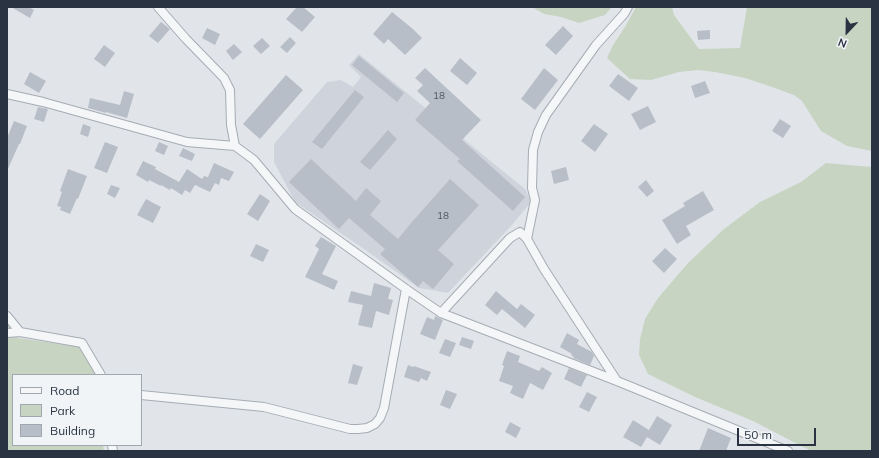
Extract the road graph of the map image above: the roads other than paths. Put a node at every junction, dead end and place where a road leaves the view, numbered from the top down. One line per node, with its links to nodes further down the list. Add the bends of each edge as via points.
1 (158, 7): 4 (street, via 224,78 230,90 231,125)
2 (628, 7): 5 (street, via 596,45 546,116 538,132 533,150 532,188 535,200)
3 (7, 94): 4 (street, via 187,142)
4 (236, 146): 6 (street, via 254,160 295,210)
5 (527, 239): 7 (street, via 520,232 510,238); 12 (street)
6 (406, 289): 7 (street); 13 (street, via 384,408 380,418 367,428 350,429 264,407)
7 (441, 313): 12 (street)
8 (7, 316): 9 (street)
9 (20, 332): 10 (street); 11 (street, via 82,343)
10 (7, 333)
11 (100, 374)
12 (617, 381): 14 (street)
13 (142, 394)
14 (788, 451)

